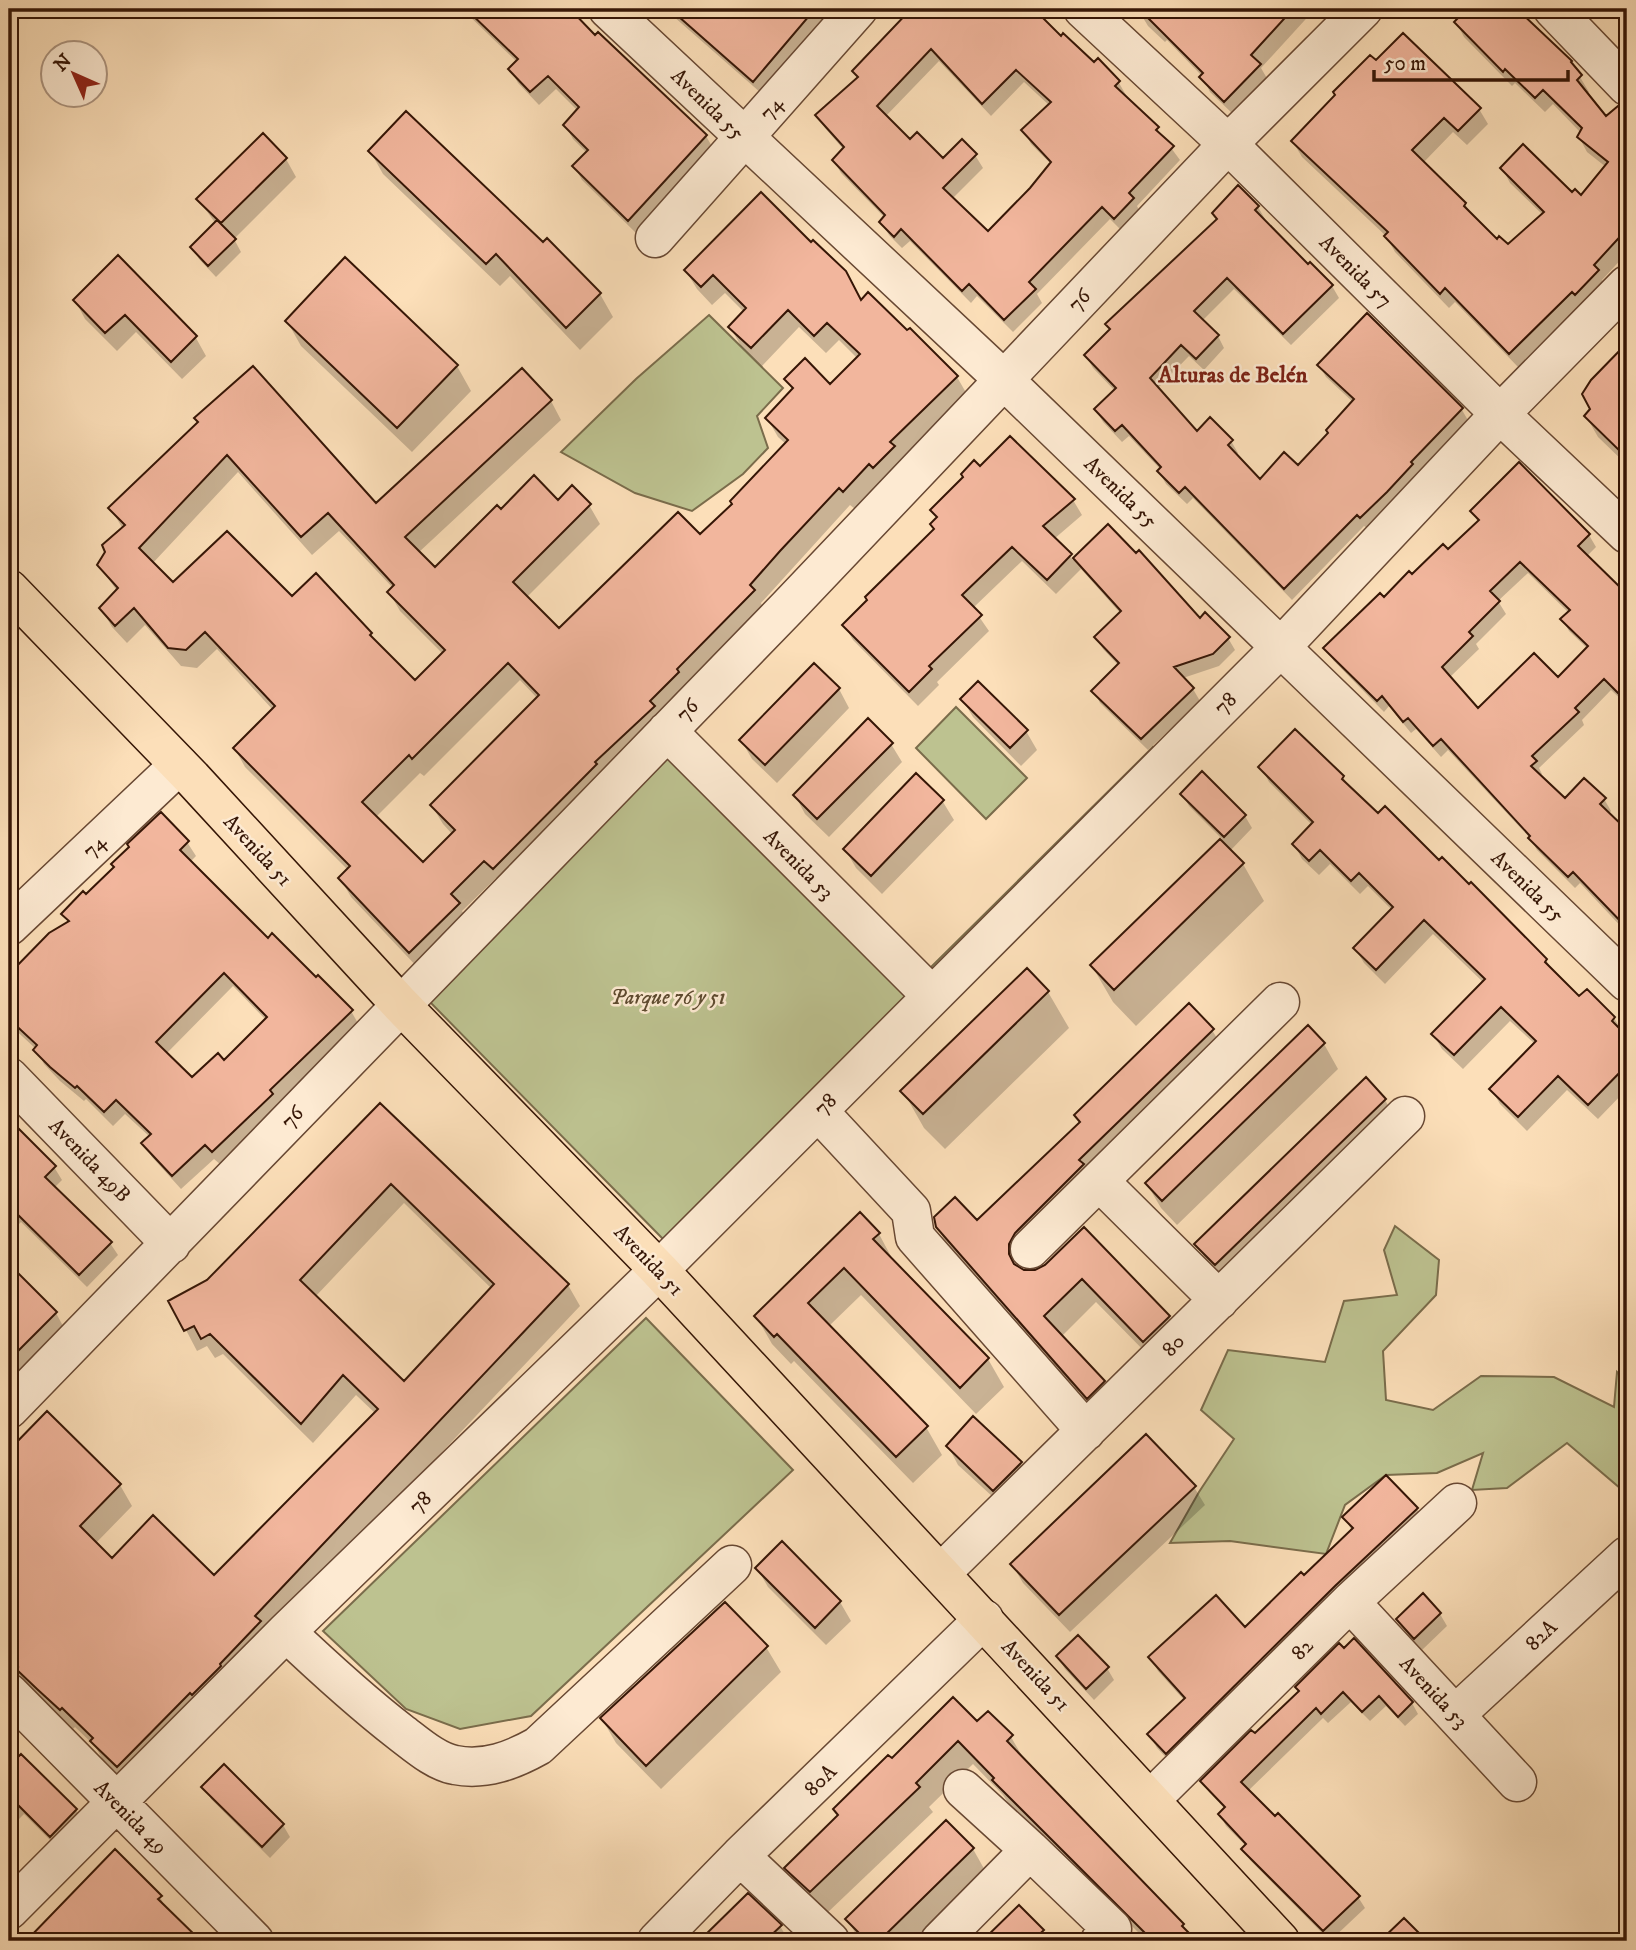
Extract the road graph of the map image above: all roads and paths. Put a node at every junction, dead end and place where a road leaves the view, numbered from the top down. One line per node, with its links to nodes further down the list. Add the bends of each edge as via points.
1 (608, 9): 7 (street, Avenida 55)
2 (858, 9): 7 (street, 74)
3 (1083, 9): 8 (street, Avenida 57)
4 (1363, 9): 8 (street, 76)
5 (1553, 9): 6 (street)
6 (1627, 86)
7 (745, 139): 9 (street, 74); 11 (street, Avenida 55)
8 (1228, 144): 11 (street, 76); 12 (street, Avenida 57)
9 (655, 238)
10 (1627, 285): 12 (street, 78)
11 (1003, 379): 15 (street, Avenida 55); 16 (street, 76)
12 (1500, 414): 13 (street, Avenida 57); 15 (street, 78)
13 (1627, 534)
14 (9, 589): 17 (main road, Avenida 51)
15 (1281, 647): 19 (street, Avenida 55); 20 (street, 78)
16 (667, 731): 20 (street, Avenida 53); 22 (street, 76)
17 (180, 765): 18 (street, 74); 22 (main road, Avenida 51)
18 (9, 926)
19 (1627, 982)
20 (932, 996): 24 (street, 78)
21 (1280, 1002): 26 (street)
22 (400, 1004): 27 (street, 76); 29 (main road, Avenida 51)
23 (9, 1077): 27 (street, Avenida 49B)
24 (818, 1111): 29 (street, 78); 32 (street, via 911,1211 915,1237)
25 (1405, 1116): 30 (street, 80)
26 (1100, 1182): 28 (street); 30 (street)
27 (171, 1244): 31 (street, 76)
28 (1030, 1249)
29 (659, 1270): 36 (main road, Avenida 51); 39 (street, 78)
30 (1219, 1300): 32 (street, 80)
31 (13, 1396)
32 (1086, 1431): 36 (street, 80)
33 (1457, 1503): 37 (street, 82)
34 (1627, 1556): 41 (street, 82A)
35 (732, 1565): 39 (street, via 538,1746 513,1760 486,1765 454,1765 423,1750 359,1701)
36 (941, 1573): 38 (main road, Avenida 51)
37 (1350, 1602): 41 (street, Avenida 53); 44 (street, 82)
38 (984, 1619): 44 (main road, Avenida 51); 47 (street, 80A)
39 (286, 1632): 45 (street, 78)
40 (9, 1693): 45 (street, Avenida 49)
41 (1455, 1715): 42 (street, Avenida 53)
42 (1517, 1782)
43 (963, 1789): 46 (street)
44 (1151, 1799): 54 (main road, Avenida 51)
45 (117, 1803): 48 (street, 78); 49 (street, Avenida 49)
46 (1030, 1850): 52 (street); 53 (street, via 1112,1929)
47 (740, 1856): 50 (street, 80A); 51 (street)
48 (9, 1910)
49 (242, 1938)
50 (657, 1941)
51 (830, 1941)
52 (940, 1941)
53 (1100, 1941)
54 (1280, 1941)

